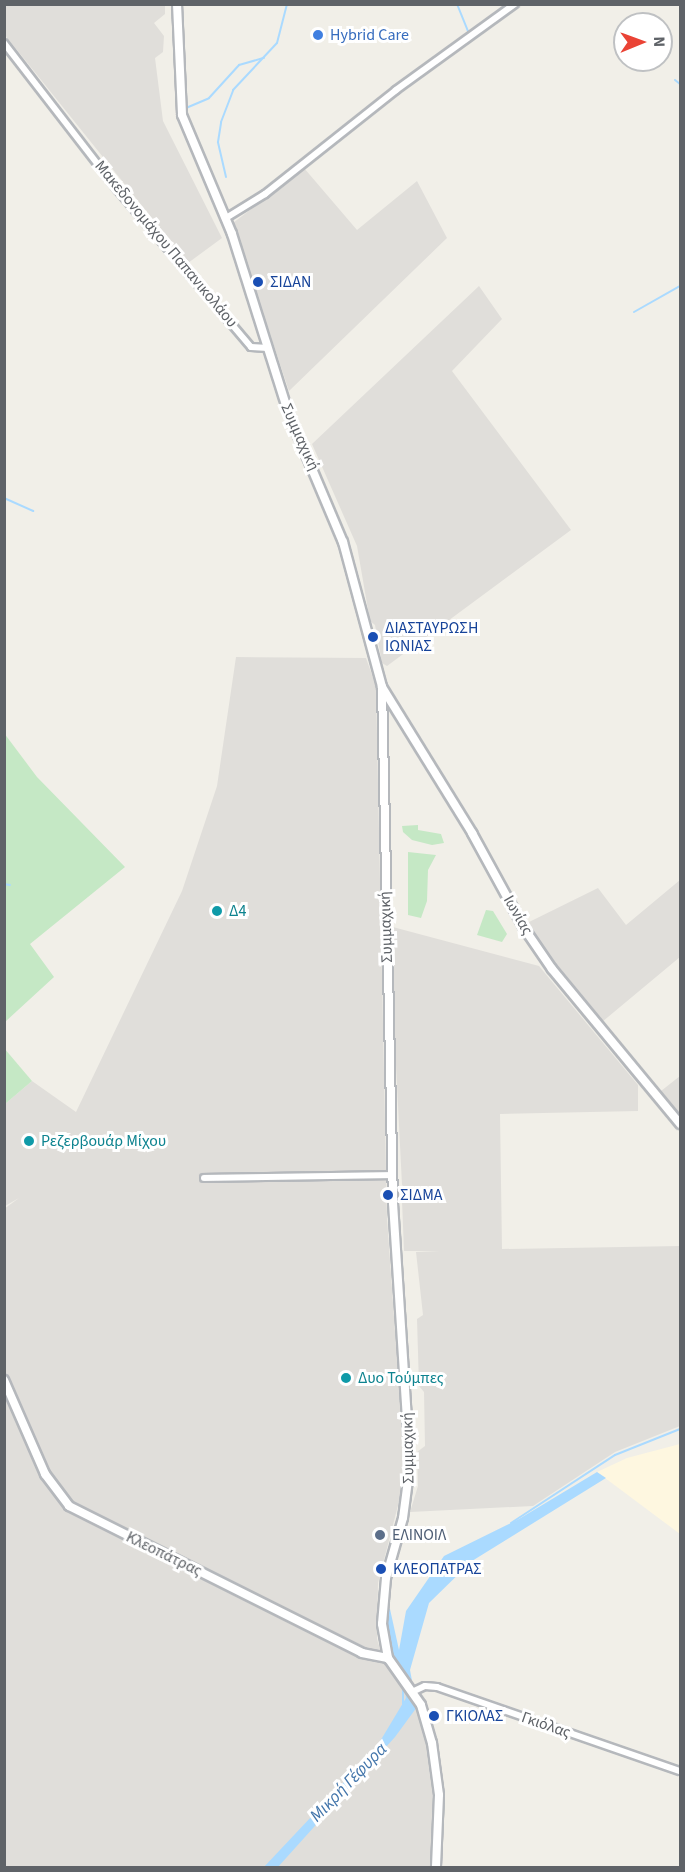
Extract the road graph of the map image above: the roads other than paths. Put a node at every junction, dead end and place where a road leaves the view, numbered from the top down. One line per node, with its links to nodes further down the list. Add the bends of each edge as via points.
1 (177, 4): 4 (street, Συμμαχική, via 182,115)
2 (515, 4): 4 (street, via 396,90 265,194)
3 (4, 43): 5 (street, Μακεδονομάχου Παπανικολάου, via 117,189 251,347)
4 (226, 218): 5 (street, Συμμαχική)
5 (267, 348): 6 (street, Συμμαχική, via 288,412 343,542)
6 (382, 687): 7 (street, Ιωνίας); 8 (street, Συμμαχική)
7 (394, 707): 8 (street); 9 (street, Ιωνίας, via 552,969)
8 (380, 708): 10 (street, Συμμαχική)
9 (681, 1124)
10 (393, 1174): 11 (street); 13 (street, Συμμαχική, via 410,1465 409,1489 382,1607)
11 (204, 1178)
12 (4, 1380): 13 (street, Κλεοπάτρας, via 45,1474 69,1506 362,1653)
13 (388, 1658): 14 (street, Συμμαχική)
14 (412, 1692): 15 (street, Γκιόλας, via 421,1687 437,1687); 16 (street, Συμμαχική, via 426,1716 436,1764)
15 (681, 1771)
16 (436, 1868)

